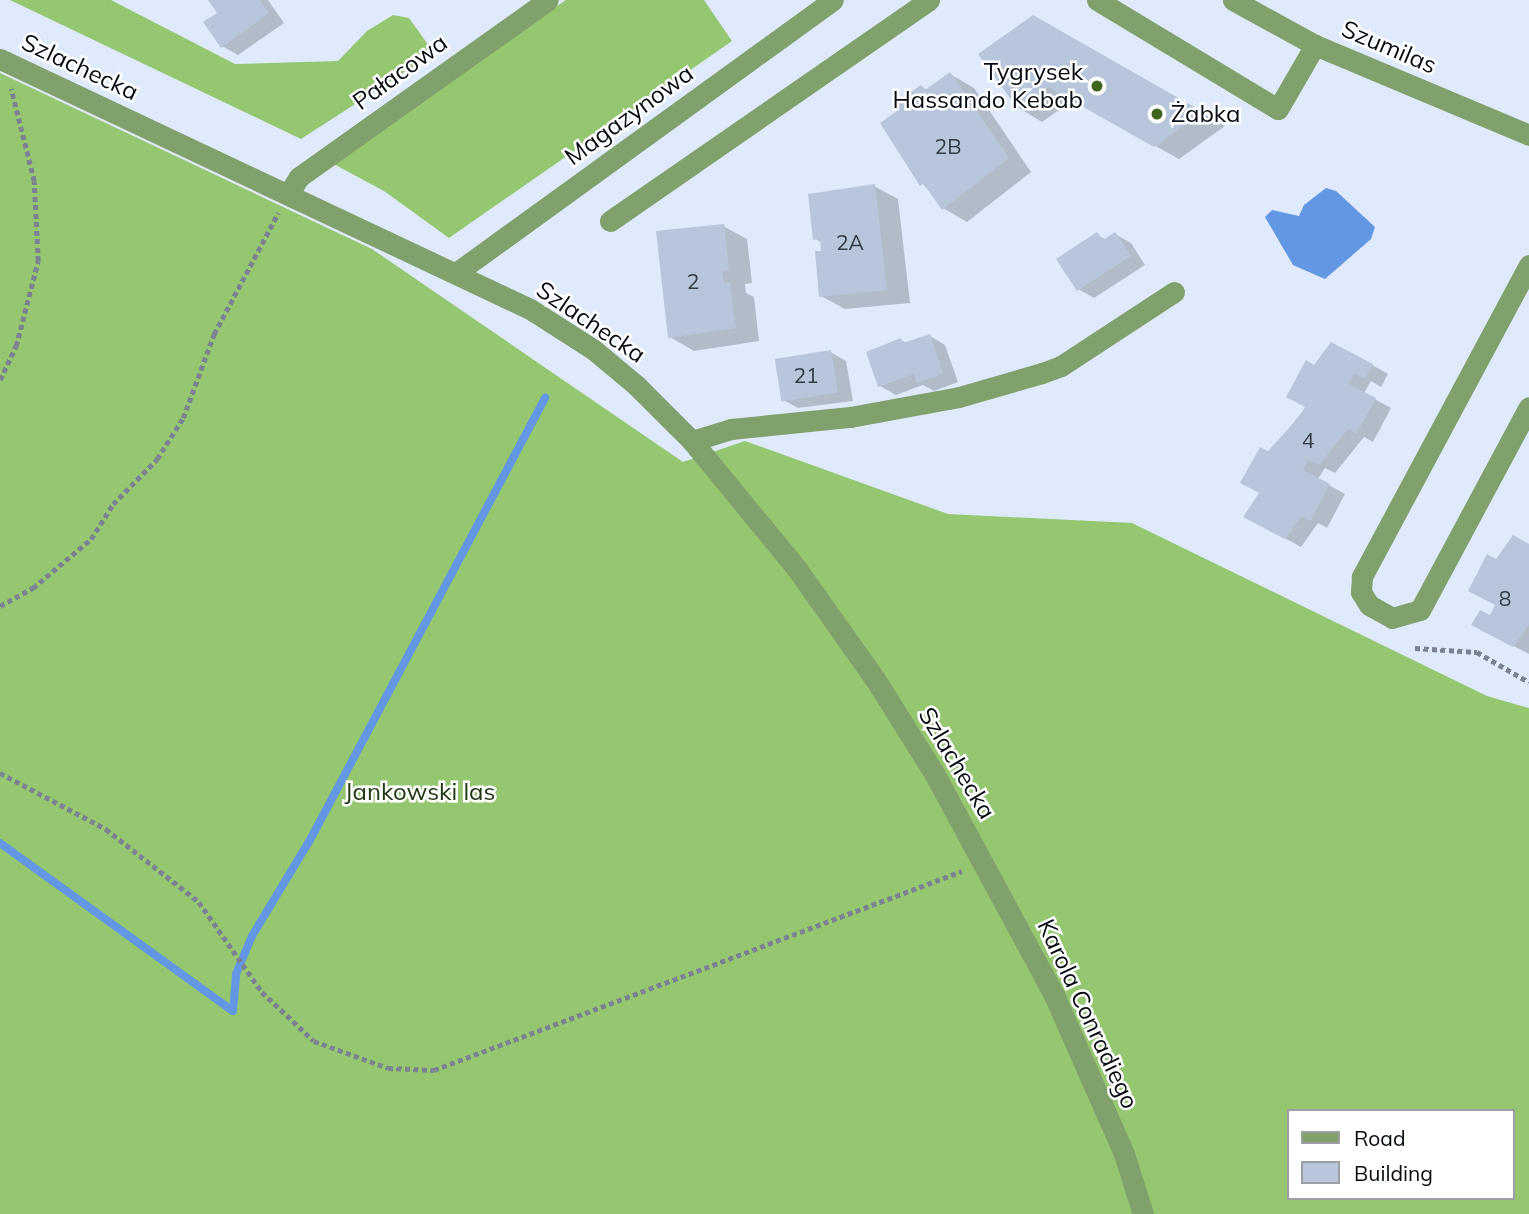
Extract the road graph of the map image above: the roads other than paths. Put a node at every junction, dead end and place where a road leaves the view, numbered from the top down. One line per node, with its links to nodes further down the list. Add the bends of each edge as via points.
1 (548, 0): 6 (street, Pałacowa)
2 (833, 0): 13 (street, Magazynowa)
3 (929, 0): 11 (street)
4 (1097, 0): 7 (street, via 1278,109)
5 (1233, 0): 7 (street, Szumilas)
6 (523, 7): 10 (street, Pałacowa, via 299,177)
7 (1315, 45): 9 (street, Szumilas)
8 (2, 60): 10 (street, Szlachecka)
9 (1529, 135)
10 (289, 193): 13 (street, Szlachecka)
11 (610, 221)
12 (1529, 265): 15 (street, via 1362,577 1361,592 1370,605 1392,618 1420,610)
13 (456, 273): 16 (street, Szlachecka, via 530,309 594,350)
14 (1174, 292): 16 (street, via 1061,366 1042,373 959,397 850,417 731,429)
15 (1529, 407)
16 (692, 441): 17 (street, Szlachecka, via 797,569 875,679)
17 (974, 842): 18 (street, Karola Conradiego, via 1100,1097)
18 (1143, 1214)

